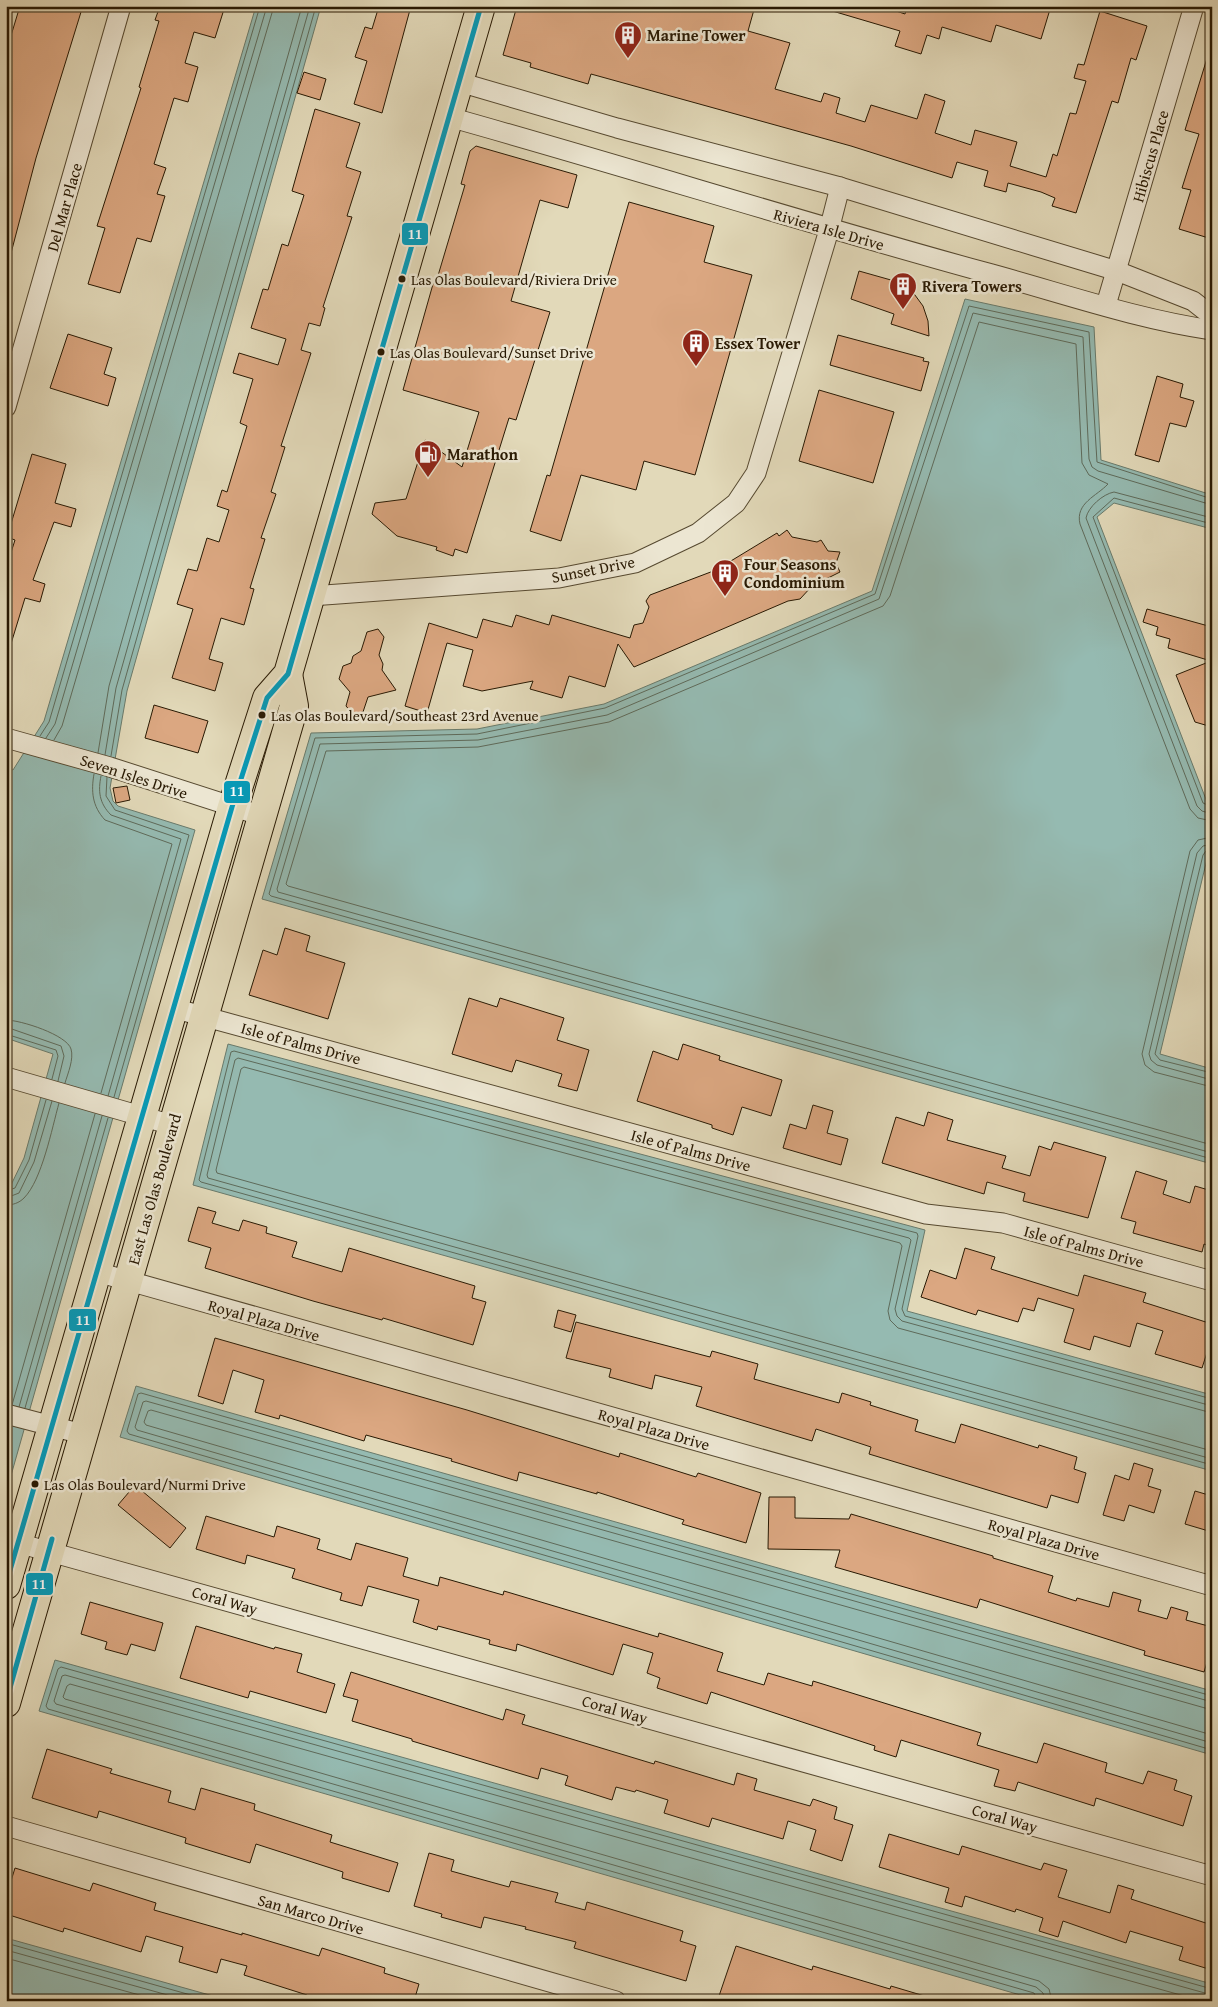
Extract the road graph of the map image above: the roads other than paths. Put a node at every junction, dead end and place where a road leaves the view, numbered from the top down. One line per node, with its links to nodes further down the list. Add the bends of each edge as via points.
1 (121, 6): 12 (street, Del Mar Place)
2 (481, 6): 4 (main road, East Las Olas Boulevard)
3 (1194, 6): 8 (street, Hibiscus Place)
4 (459, 82): 5 (main road, East Las Olas Boulevard); 6 (street)
5 (448, 117): 7 (street, Riviera Isle Drive, via 608,161); 13 (main road, East Las Olas Boulevard)
6 (840, 187): 7 (street, Sunset Drive); 8 (street)
7 (829, 230): 9 (street, Riviera Isle Drive); 13 (street, Sunset Drive, via 756,473 736,503 698,533 634,563 559,578)
8 (1117, 271): 9 (street, Hibiscus Place); 10 (street, via 1193,301)
9 (1106, 305): 11 (street, Riviera Isle Drive)
10 (1212, 316)
11 (1212, 330)
12 (6, 407)
13 (310, 596): 14 (main road, East Las Olas Boulevard)
14 (288, 674): 16 (main road, East Las Olas Boulevard, via 267,698); 17 (main road, East Las Olas Boulevard, via 294,706)
15 (6, 738): 16 (street, Seven Isles Drive)
16 (232, 807): 17 (street, Seven Isles Drive); 18 (main road, East Las Olas Boulevard)
17 (262, 816): 19 (main road, East Las Olas Boulevard)
18 (173, 1008): 19 (street, Isle of Palms Drive); 21 (main road, East Las Olas Boulevard)
19 (204, 1016): 22 (main road, East Las Olas Boulevard); 25 (street, Isle of Palms Drive, via 926,1214 1003,1223)
20 (6, 1077): 21 (street)
21 (132, 1113): 22 (street); 23 (main road, East Las Olas Boulevard)
22 (172, 1125): 24 (main road, East Las Olas Boulevard)
23 (96, 1272): 24 (street, Royal Plaza Drive); 27 (main road, East Las Olas Boulevard)
24 (127, 1281): 28 (main road, East Las Olas Boulevard); 32 (street, Royal Plaza Drive)
25 (1212, 1281)
26 (6, 1414): 27 (street)
27 (42, 1424): 28 (street); 29 (main road, East Las Olas Boulevard)
28 (82, 1434): 30 (main road, East Las Olas Boulevard)
29 (18, 1543): 30 (street, Coral Way); 31 (main road, East Las Olas Boulevard)
30 (49, 1551): 33 (main road, East Las Olas Boulevard); 35 (street, Coral Way)
31 (6, 1585)
32 (1212, 1586)
33 (6, 1703)
34 (6, 1826): 36 (street, San Marco Drive)
35 (1212, 1876)
36 (616, 2001)

